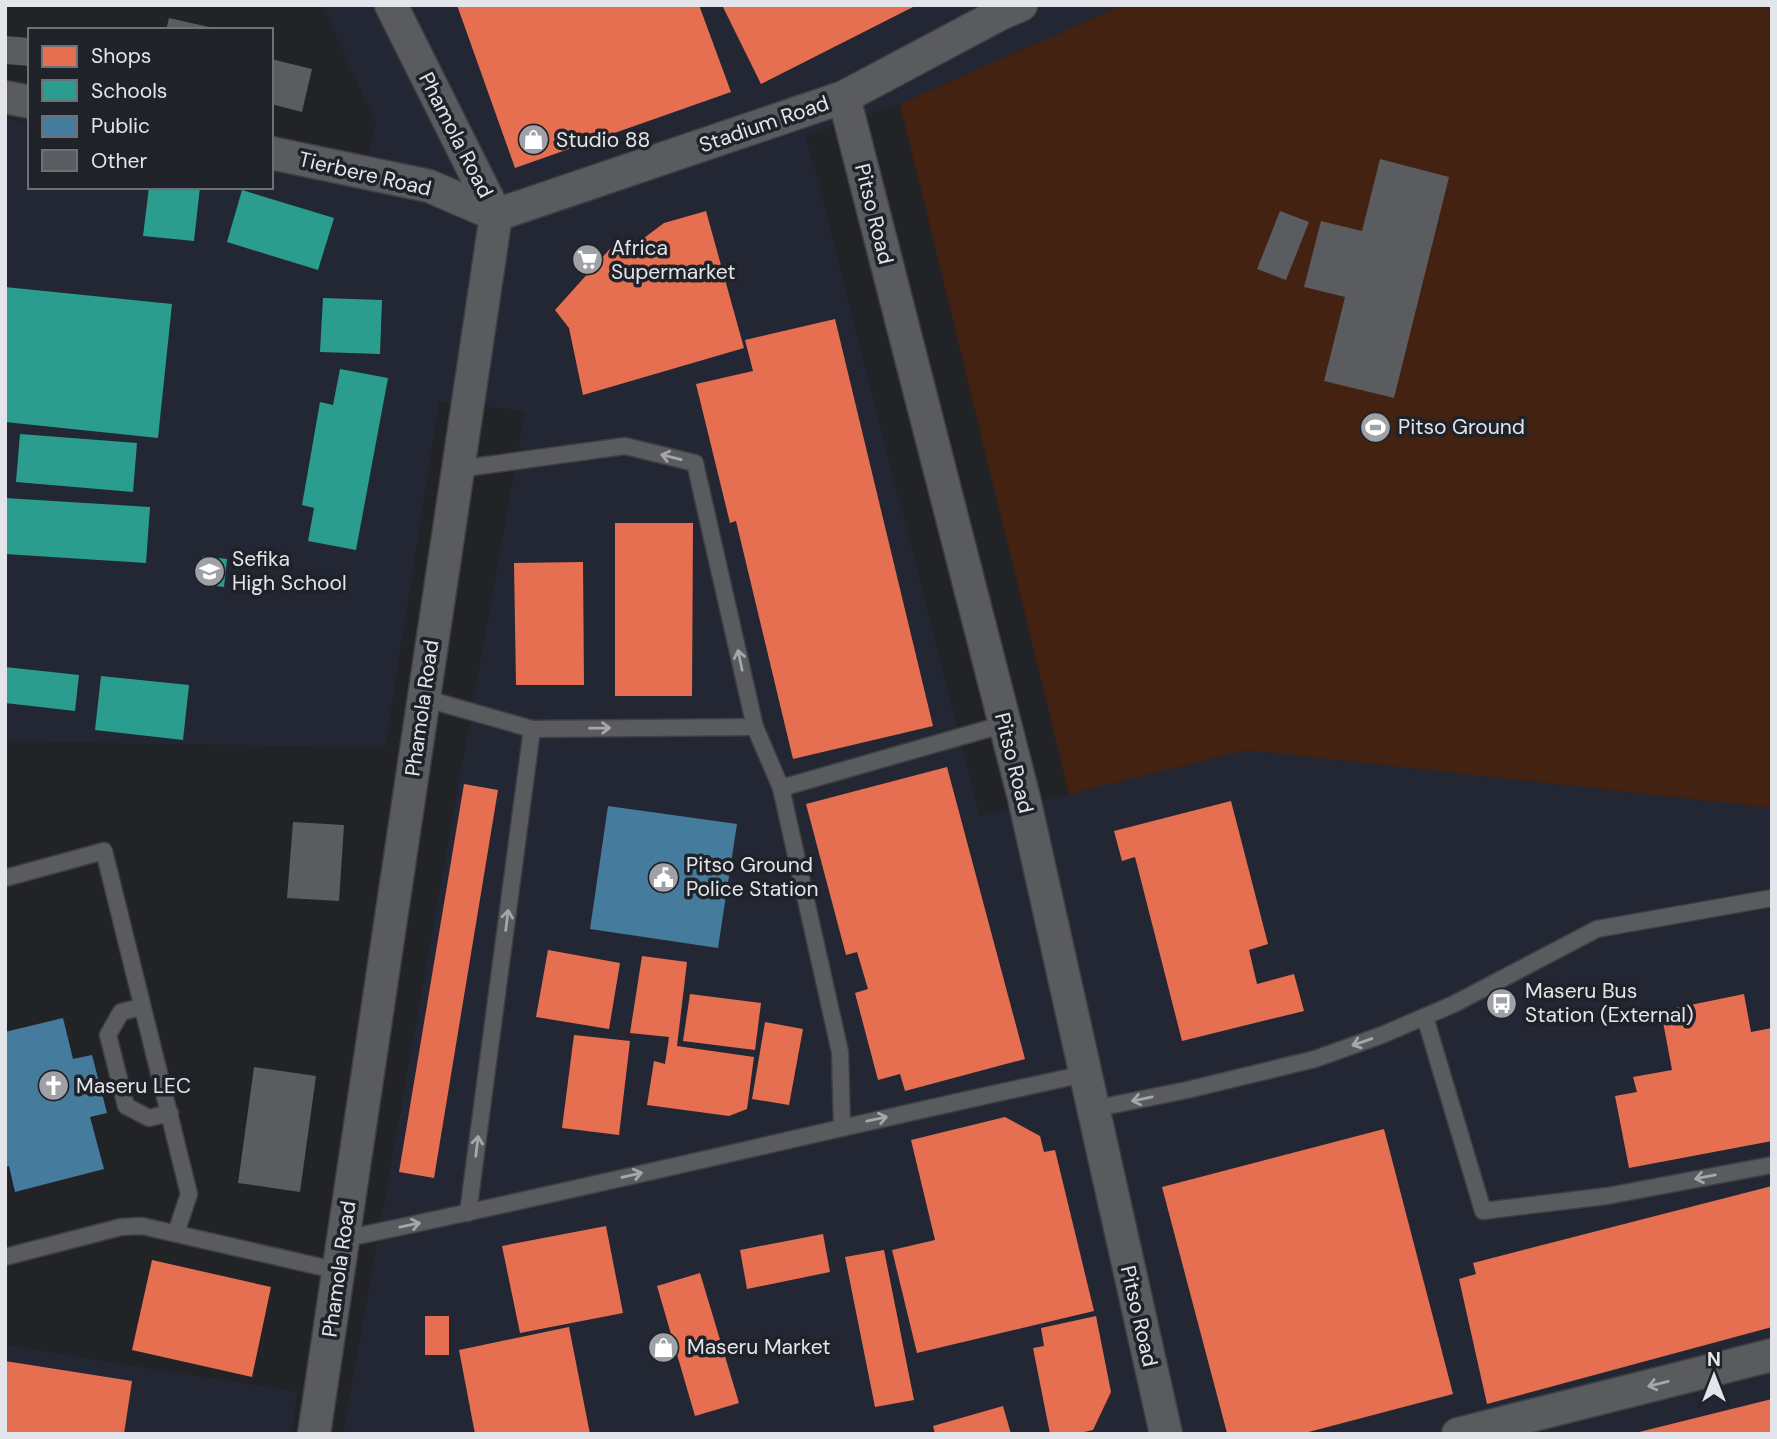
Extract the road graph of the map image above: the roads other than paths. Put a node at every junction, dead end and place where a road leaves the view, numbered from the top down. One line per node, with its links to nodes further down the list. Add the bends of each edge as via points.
1 (391, 5): 7 (street, Phamola Road)
2 (1005, 8): 4 (street, Stadium Road)
3 (5, 97): 5 (street)
4 (844, 97): 7 (street, Stadium Road); 10 (street, Pitso Road)
5 (28, 102)
6 (273, 153): 7 (street, Tierbere Road, via 429,186)
7 (496, 215): 8 (street, Phamola Road)
8 (457, 469): 9 (street, Phamola Road); 11 (lane, one-way to 8, via 695,463 625,446)
9 (423, 698): 12 (lane); 25 (street, Phamola Road)
10 (1005, 724): 13 (lane); 18 (street, Pitso Road)
11 (755, 727): 12 (lane, one-way to 11); 13 (lane)
12 (532, 729): 23 (lane, one-way to 12)
13 (781, 788): 21 (lane, via 840,1052)
14 (5, 878): 16 (lane, via 104,851)
15 (1772, 898): 17 (lane, via 1597,929)
16 (142, 1007): 20 (lane); 20 (lane, via 121,1012 108,1035 126,1106 149,1118)
17 (1425, 1017): 19 (lane, one-way to 19, via 1315,1059); 22 (lane, one-way to 17, via 1607,1196 1483,1211)
18 (1085, 1074): 19 (street, Pitso Road); 21 (lane, one-way to 18)
19 (1093, 1109): 30 (street, Pitso Road)
20 (170, 1113): 24 (lane, via 189,1194)
21 (842, 1126): 23 (lane, one-way to 21)
22 (1772, 1165)
23 (468, 1213): 25 (lane, one-way to 23)
24 (176, 1233): 26 (lane, via 121,1227); 27 (lane)
25 (343, 1239): 27 (street, Phamola Road)
26 (5, 1257)
27 (339, 1271): 29 (street, Phamola Road)
28 (1772, 1355): 31 (street, one-way to 31)
29 (314, 1434)
30 (1166, 1434)
31 (1458, 1434)

